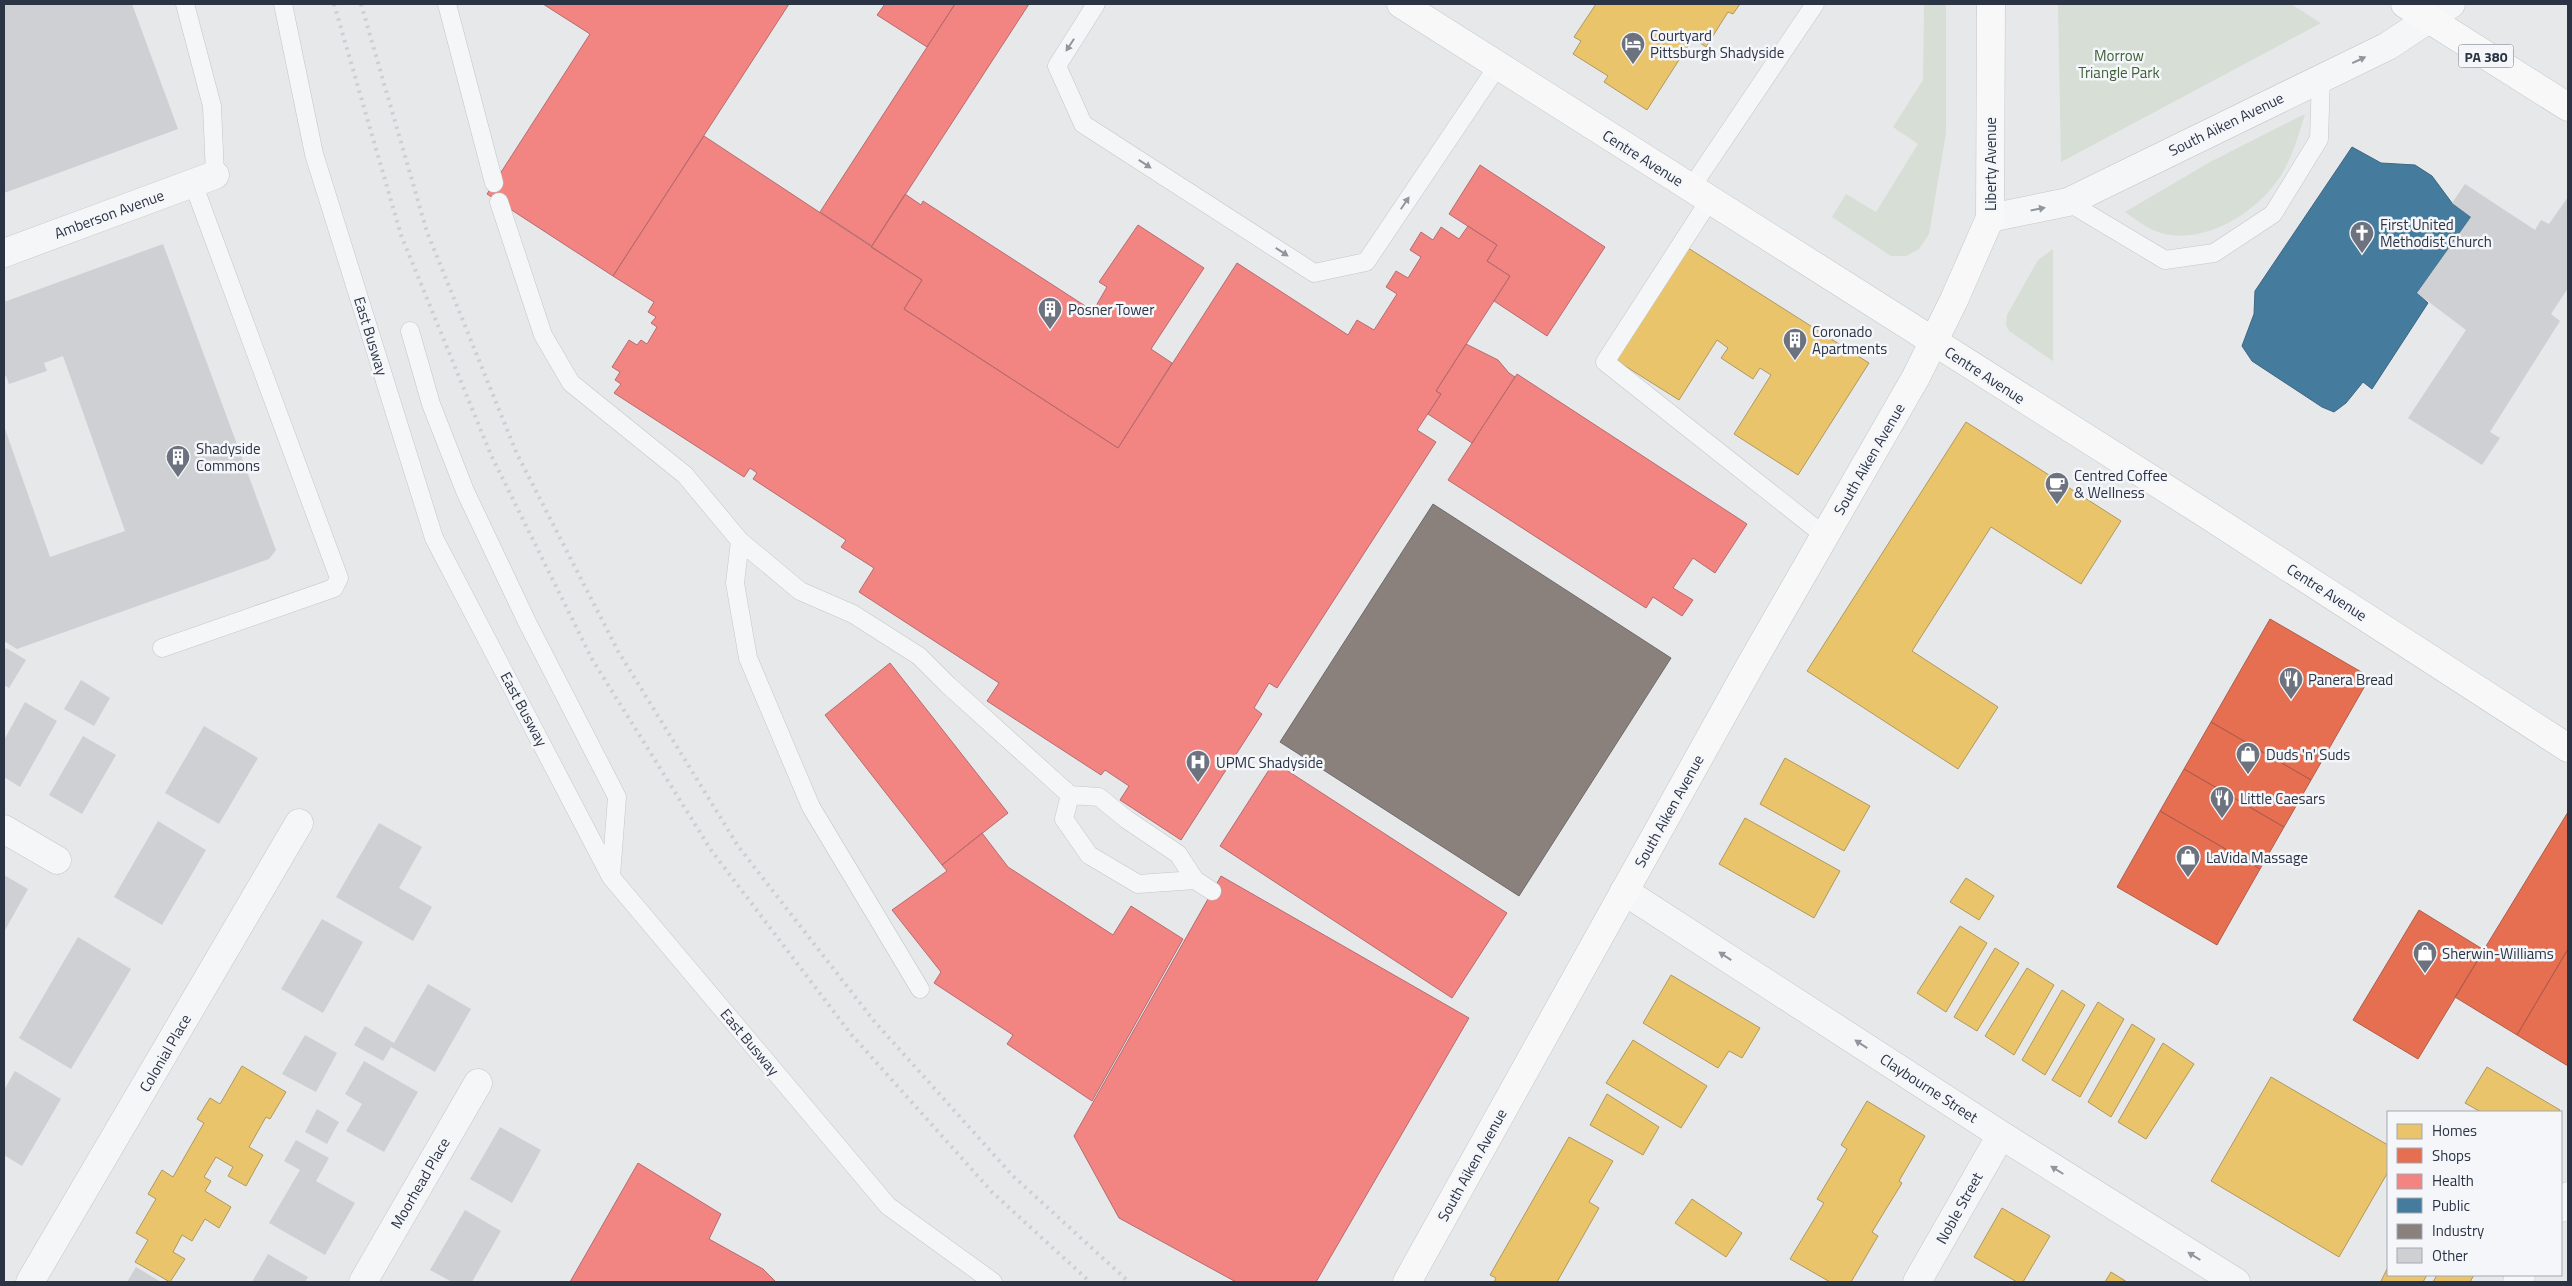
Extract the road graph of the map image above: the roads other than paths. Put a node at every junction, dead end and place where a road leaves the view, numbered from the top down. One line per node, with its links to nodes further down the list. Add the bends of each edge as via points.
1 (185, 4): 14 (lane, via 212,106)
2 (283, 4): 31 (lane, East Busway, via 314,154 434,538)
3 (447, 4): 15 (lane)
4 (1096, 4): 11 (lane, one-way to 11, via 1057,66 1083,124 1314,273 1366,262)
5 (1401, 4): 11 (main road, Centre Avenue)
6 (1815, 4): 16 (lane)
7 (1991, 4): 19 (main road, Liberty Avenue)
8 (2405, 4): 10 (main road, PA 380)
9 (2452, 4): 10 (street, South Aiken Avenue)
10 (2429, 19): 12 (street, South Aiken Avenue, one-way to 10, via 2388,46); 13 (main road, PA 380)
11 (1497, 67): 16 (main road, Centre Avenue)
12 (2321, 78): 18 (street, South Aiken Avenue); 18 (lane, via 2319,140 2273,214 2214,252 2165,260)
13 (2568, 108)
14 (204, 179): 20 (street, Amberson Avenue); 25 (lane, via 339,578 334,588)
15 (494, 183)
16 (1700, 194): 22 (main road, Centre Avenue); 23 (lane, via 1605,362)
17 (499, 202): 24 (lane, via 544,334 571,383 685,475)
18 (2068, 202): 19 (street, South Aiken Avenue, one-way to 18)
19 (1990, 218): 22 (main road, Liberty Avenue)
20 (4, 253)
21 (410, 331): 31 (lane, via 431,404 466,491 528,624 617,796)
22 (1934, 342): 23 (main road, South Aiken Avenue); 26 (main road, Centre Avenue)
23 (1825, 536): 34 (main road, South Aiken Avenue)
24 (740, 541): 27 (lane, via 800,591 854,614 919,656); 35 (lane, via 735,583 748,658 811,807)
25 (162, 648)
26 (2568, 748)
27 (1070, 795): 32 (lane, via 1099,797 1178,854); 32 (lane, via 1064,819 1088,855 1138,884)
28 (299, 824): 38 (street, Colonial Place)
29 (4, 829): 30 (street)
30 (57, 860)
31 (611, 877): 40 (lane, East Busway, via 888,1206)
32 (1195, 880): 33 (lane)
33 (1212, 891)
34 (1624, 891): 37 (street, Claybourne Street, one-way to 34); 41 (main road, South Aiken Avenue)
35 (920, 989)
36 (478, 1083): 39 (street, Moorhead Place)
37 (2001, 1135): 42 (street, Noble Street); 43 (street, Claybourne Street, one-way to 37)
38 (30, 1282)
39 (363, 1282)
40 (993, 1282)
41 (1407, 1282)
42 (1917, 1282)
43 (2236, 1282)

